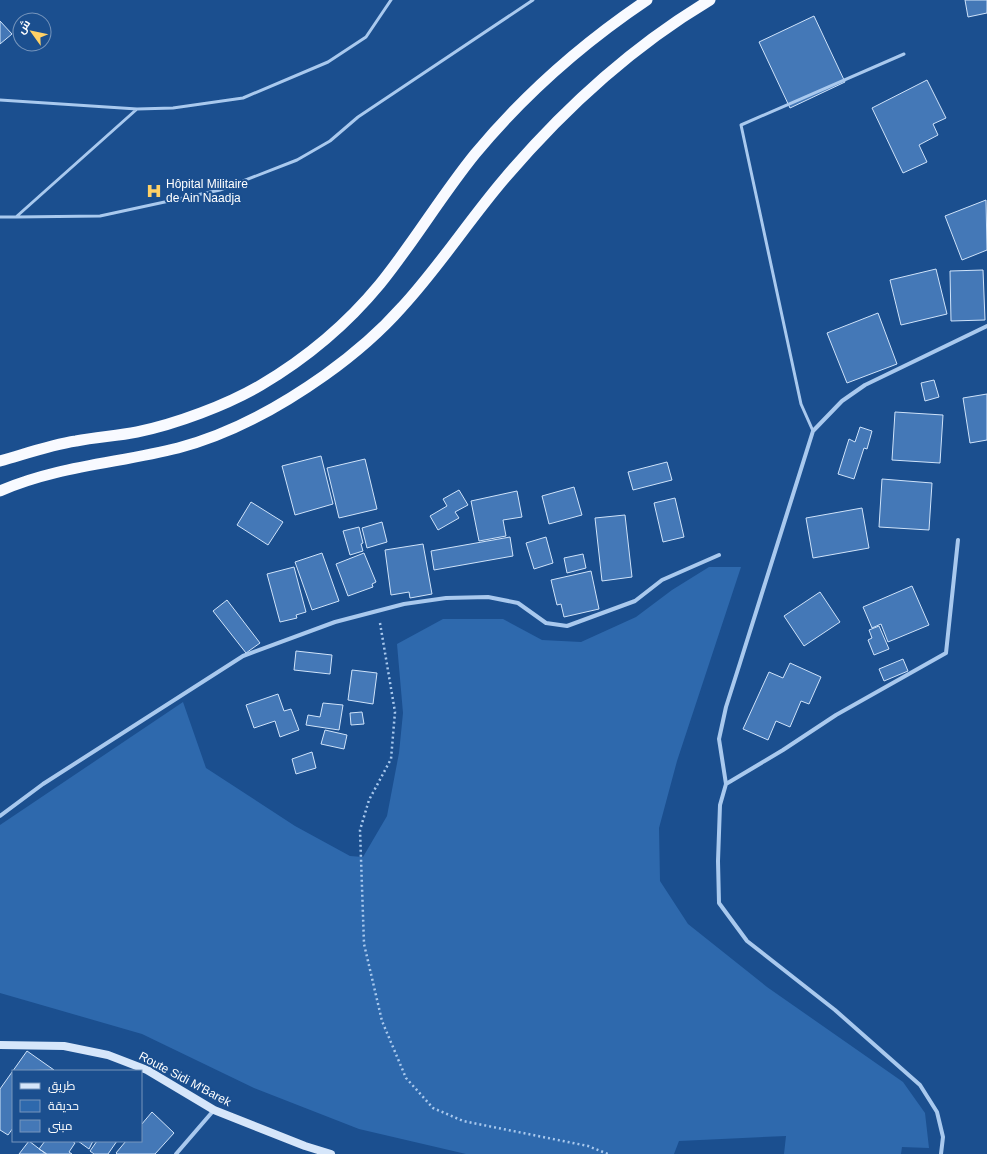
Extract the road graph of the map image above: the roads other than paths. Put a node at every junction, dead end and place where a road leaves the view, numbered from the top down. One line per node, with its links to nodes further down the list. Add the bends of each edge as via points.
1 (391, 0): 7 (lane, via 366,37 328,62 243,98 172,108)
2 (533, 0): 9 (lane, via 358,117 330,141 297,160 220,190 100,216)
3 (647, 0): 12 (highway, via 582,48 509,116 445,192 379,284 334,331 286,369 234,400 175,422 140,431 75,441)
4 (710, 0): 13 (highway, via 645,45 563,116 505,177 403,307 368,341 324,376 265,413 204,440 38,477)
5 (904, 54): 11 (lane, via 741,125 801,404)
6 (0, 100): 7 (lane)
7 (137, 109): 9 (lane)
8 (0, 217): 9 (lane)
9 (16, 217)
10 (987, 326): 11 (street, via 865,385 842,401)
11 (813, 431): 16 (street, via 726,707 719,739)
12 (0, 461)
13 (0, 491)
14 (958, 540): 16 (street, via 946,653 836,715)
15 (719, 555): 17 (street, via 662,580 635,601 567,626 546,622 518,603 488,597 446,598 404,604 335,622 243,656 44,784)
16 (726, 784): 22 (street, via 720,805 719,903 747,941 835,1010 920,1085 937,1112 943,1137)
17 (0, 816)
18 (0, 1045): 19 (main road, Route Sidi M'Barek, via 64,1046 108,1055 147,1070)
19 (214, 1110): 20 (street); 21 (main road, Route Sidi M'Barek)
20 (176, 1154)
21 (331, 1154)
22 (941, 1154)

